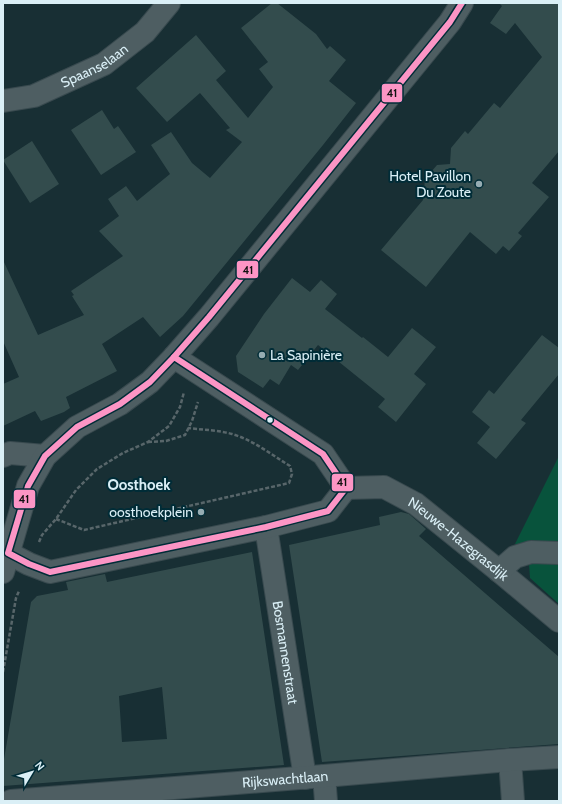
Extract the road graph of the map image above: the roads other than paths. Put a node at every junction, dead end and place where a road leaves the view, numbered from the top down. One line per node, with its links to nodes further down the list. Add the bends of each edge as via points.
1 (169, 3): 3 (street, Spaanselaan, via 145,32 104,64 34,96)
2 (462, 3): 4 (street, via 446,28)
3 (3, 101)
4 (174, 357): 6 (street, via 150,382 120,404 77,427); 7 (street, via 323,454)
5 (3, 456): 6 (street, via 10,453)
6 (45, 456): 11 (street, via 28,486)
7 (346, 488): 8 (street, via 328,511); 12 (street, Nieuwe-Hazegrasdijk, via 384,486 410,500)
8 (266, 527): 11 (street, via 50,572 29,564); 16 (street, Bosmannenstraat)
9 (3, 529): 11 (street)
10 (559, 553): 12 (street, via 531,552 515,557)
11 (5, 563)
12 (499, 571): 13 (street, Nieuwe-Hazegrasdijk)
13 (559, 621)
14 (559, 757): 15 (street, Rijkswachtlaan)
15 (510, 760): 16 (street, Rijkswachtlaan); 19 (street)
16 (315, 777): 17 (street, Rijkswachtlaan); 18 (street, Bosmannenstraat)
17 (10, 801)
18 (326, 801)
19 (514, 801)

